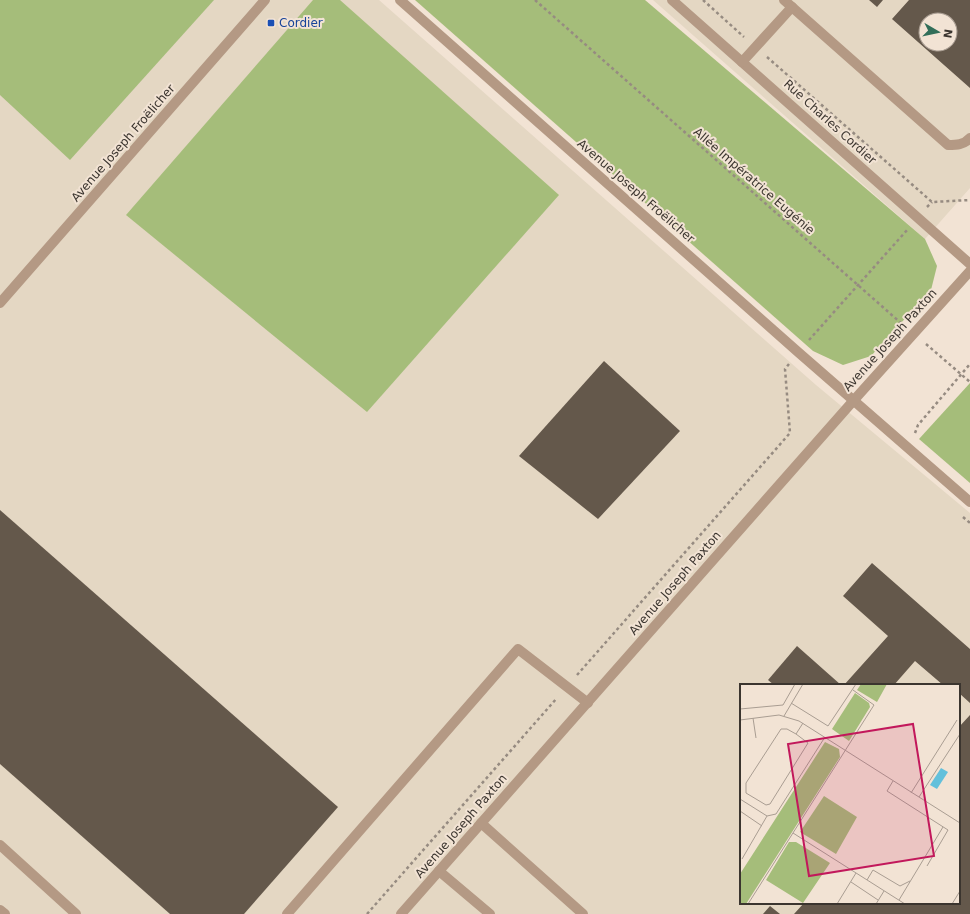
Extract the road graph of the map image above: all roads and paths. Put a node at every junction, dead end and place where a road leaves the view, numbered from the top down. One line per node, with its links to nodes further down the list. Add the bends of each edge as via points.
1 (265, 0): 17 (street, Avenue Joseph Froëlicher)
2 (400, 0): 19 (street, Avenue Joseph Froëlicher)
3 (535, 0): 16 (path, Allée Impératrice Eugénie)
4 (672, 0): 9 (street, Rue Charles Cordier)
5 (703, 0): 8 (path)
6 (784, 0): 7 (street)
7 (792, 7): 8 (street); 10 (street, via 948,145 967,142)
8 (756, 47): 9 (street); 12 (path)
9 (742, 62): 13 (street, Rue Charles Cordier)
10 (970, 138)
11 (970, 200): 12 (path)
12 (932, 202): 13 (path)
13 (918, 218): 14 (street, Rue Charles Cordier); 16 (path)
14 (970, 264)
15 (970, 271): 18 (street, Avenue Joseph Paxton)
16 (858, 285): 18 (path, Allée Impératrice Eugénie); 19 (path)
17 (0, 303)
18 (913, 333): 20 (path, Allée Impératrice Eugénie); 21 (street, Avenue Joseph Paxton)
19 (798, 352): 21 (street, Avenue Joseph Froëlicher); 23 (path, via 785,369 790,433)
20 (970, 382)
21 (854, 400): 22 (street, Avenue Joseph Froëlicher); 24 (street, Avenue Joseph Paxton)
22 (970, 502)
23 (567, 687): 24 (street); 31 (street, via 518,649); 32 (path)
24 (588, 703): 25 (street, Avenue Joseph Paxton)
25 (481, 823): 27 (street, Avenue Joseph Paxton); 35 (street)
26 (0, 845): 30 (street)
27 (439, 871): 33 (street, Avenue Joseph Paxton); 34 (street)
28 (0, 910): 29 (street)
29 (5, 914)
30 (76, 914)
31 (287, 914)
32 (367, 914)
33 (401, 914)
34 (490, 914)
35 (583, 914)

